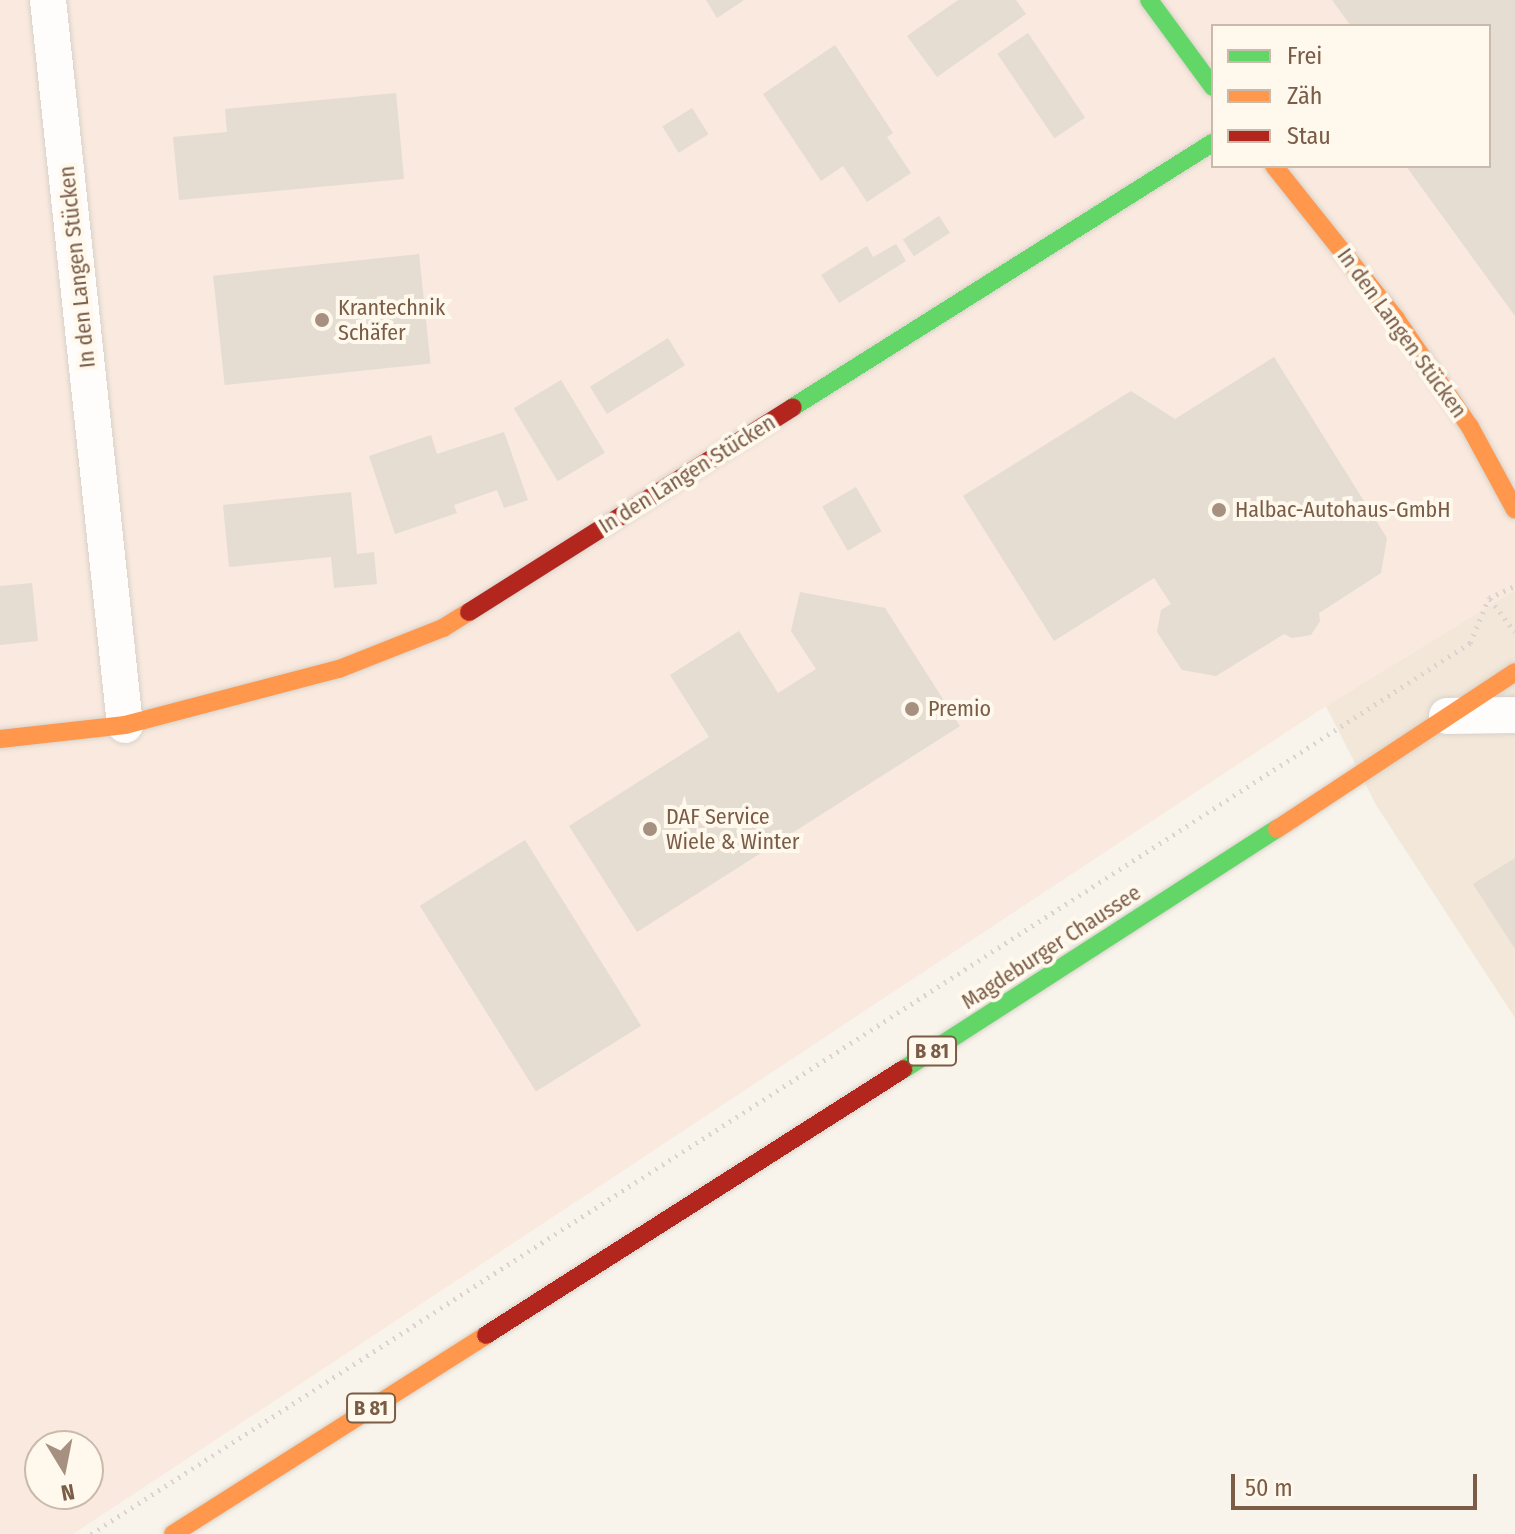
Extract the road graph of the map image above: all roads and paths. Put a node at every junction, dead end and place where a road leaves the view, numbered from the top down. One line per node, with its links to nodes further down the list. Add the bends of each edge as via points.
1 (48, 0): 13 (street, In den Langen Stücken)
2 (1149, 0): 3 (street)
3 (1211, 84)
4 (1211, 144): 13 (street, In den Langen Stücken, via 443,628 339,669)
5 (1276, 168): 6 (street, In den Langen Stücken, via 1396,319 1470,427)
6 (1515, 510)
7 (1515, 586): 8 (path)
8 (1489, 598): 9 (path); 15 (path, via 1470,643)
9 (1515, 632)
10 (1515, 672): 12 (street, Magdeburger Chaussee / B 81)
11 (1515, 715): 12 (street)
12 (1447, 716): 16 (street, Magdeburger Chaussee / B 81, via 1202,879)
13 (125, 725): 14 (street, In den Langen Stücken)
14 (0, 739)
15 (91, 1534)
16 (173, 1534)

